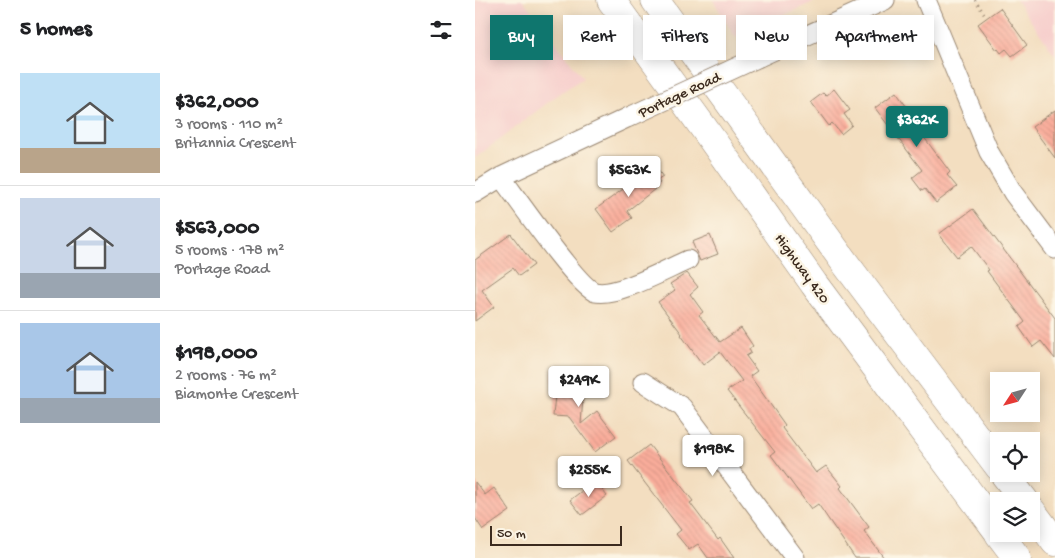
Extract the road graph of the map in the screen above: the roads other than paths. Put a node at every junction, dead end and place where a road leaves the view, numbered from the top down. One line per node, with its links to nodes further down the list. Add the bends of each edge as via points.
1 (611, 0): 13 (highway, Highway 420, via 814,284)
2 (655, 0): 10 (highway, via 845,263)
3 (885, 0): 5 (street, Portage Road, bridge)
4 (925, 0): 7 (street, via 989,152 1013,193)
5 (501, 178): 6 (street, Portage Road); 8 (street, via 576,278 595,292 617,291)
6 (475, 193)
7 (1055, 249)
8 (688, 260)
9 (643, 382): 17 (street, via 682,407)
10 (990, 455)
11 (1010, 482): 12 (highway)
12 (1018, 492)
13 (990, 521)
14 (1040, 522): 16 (highway)
15 (1005, 542): 18 (highway, Highway 420)
16 (1055, 542)
17 (795, 558)
18 (1017, 558)

